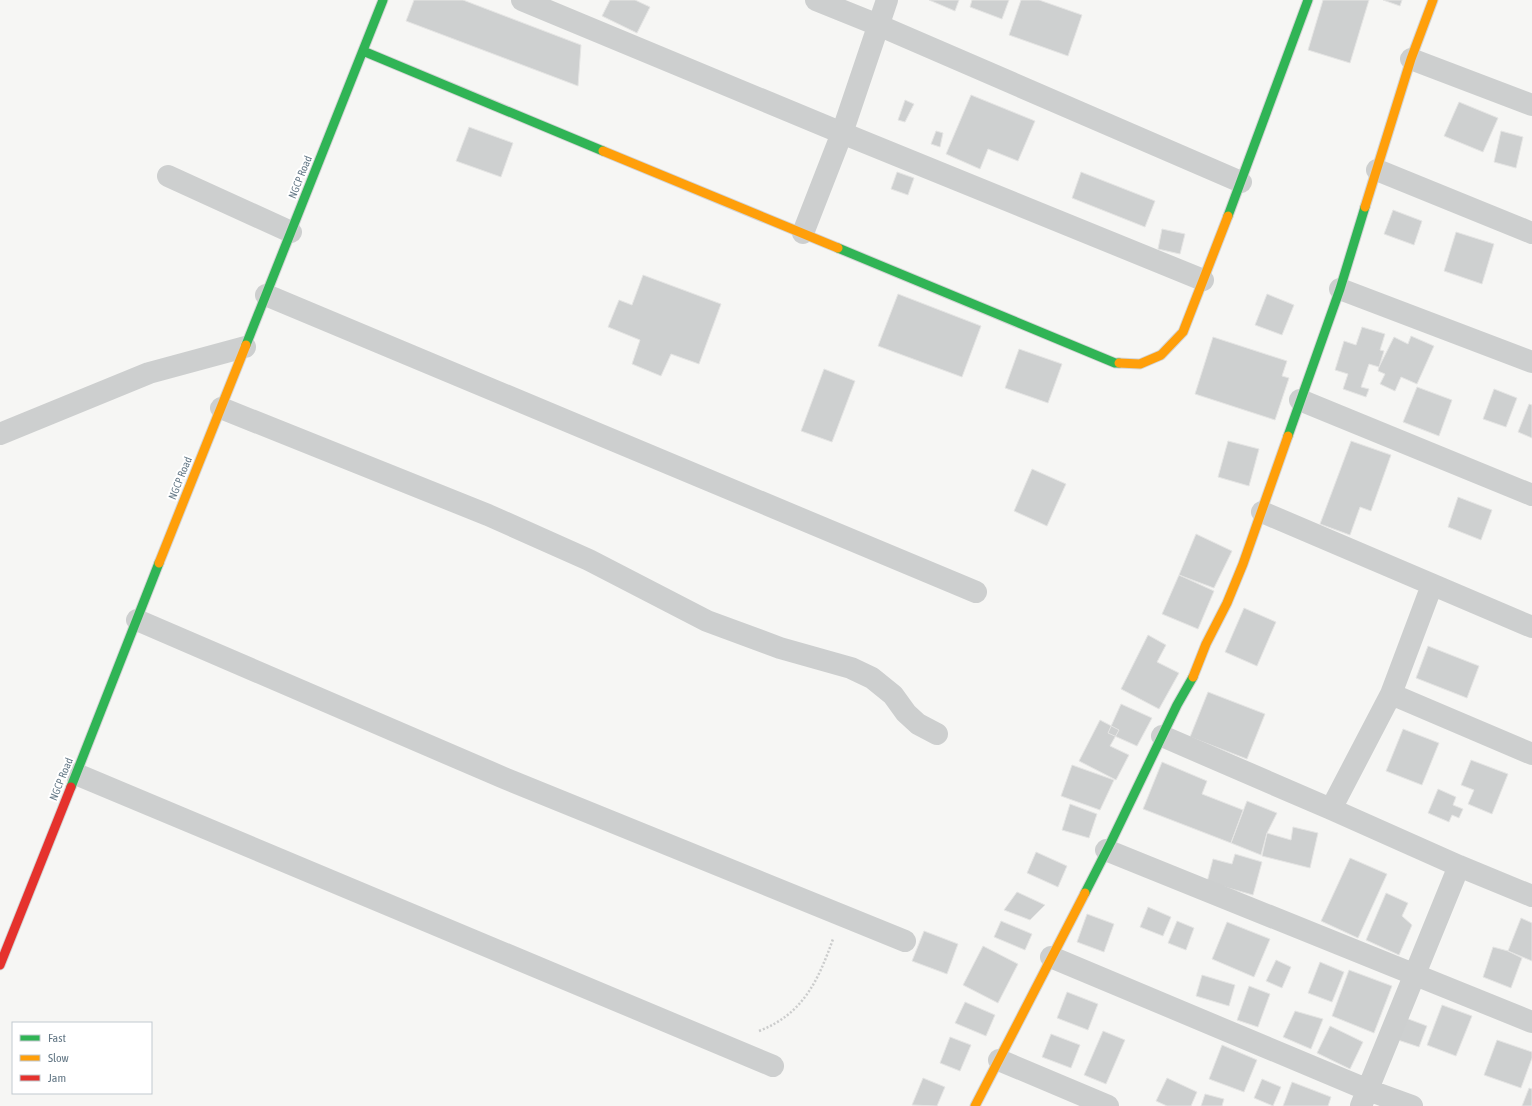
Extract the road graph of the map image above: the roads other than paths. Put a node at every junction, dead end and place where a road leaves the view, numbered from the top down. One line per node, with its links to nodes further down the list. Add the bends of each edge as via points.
1 (383, 0): 8 (street, NGCP Road)
2 (522, 0): 11 (street)
3 (816, 0): 7 (street)
4 (887, 0): 7 (street)
5 (1308, 0): 14 (street)
6 (1433, 0): 9 (street)
7 (878, 25): 11 (street); 14 (street)
8 (363, 51): 15 (street, NGCP Road); 16 (street)
9 (1411, 59): 10 (street); 12 (street)
10 (1532, 105)
11 (842, 133): 16 (street); 18 (street)
12 (1377, 170): 17 (street); 19 (street)
13 (168, 176): 15 (street)
14 (1242, 182): 18 (street)
15 (291, 232): 20 (street, NGCP Road)
16 (803, 233): 18 (street, via 1114,363 1140,364 1161,355 1182,332)
17 (1532, 233)
18 (1203, 280)
19 (1340, 289): 22 (street); 23 (street)
20 (266, 295): 21 (street, NGCP Road); 29 (street)
21 (245, 347): 24 (street, NGCP Road); 25 (street, via 149,373)
22 (1532, 362)
23 (1300, 400): 26 (street); 27 (street)
24 (221, 408): 30 (street, NGCP Road); 33 (street, via 488,515 589,560 707,622 780,648 850,668 872,678 893,695 918,724)
25 (0, 434)
26 (1532, 495)
27 (1262, 512): 28 (street); 34 (street, via 1227,603)
28 (1432, 585): 31 (street); 32 (street)
29 (976, 592)
30 (137, 620): 36 (street, NGCP Road); 41 (street, via 504,778)
31 (1532, 627)
32 (1391, 694): 35 (street); 37 (street)
33 (937, 734)
34 (1162, 736): 37 (street); 38 (street)
35 (1532, 754)
36 (76, 774): 43 (street, NGCP Road); 47 (street)
37 (1331, 809): 39 (street)
38 (1106, 850): 42 (street); 44 (street)
39 (1459, 866): 40 (street); 44 (street)
40 (1532, 896)
41 (905, 941)
42 (1051, 957): 46 (street); 48 (street)
43 (0, 965)
44 (1416, 975): 45 (street); 48 (street)
45 (1532, 1022)
46 (999, 1060): 49 (street); 50 (street)
47 (774, 1066)
48 (1365, 1098): 51 (street)
49 (975, 1106)
50 (1108, 1106)
51 (1412, 1106)

